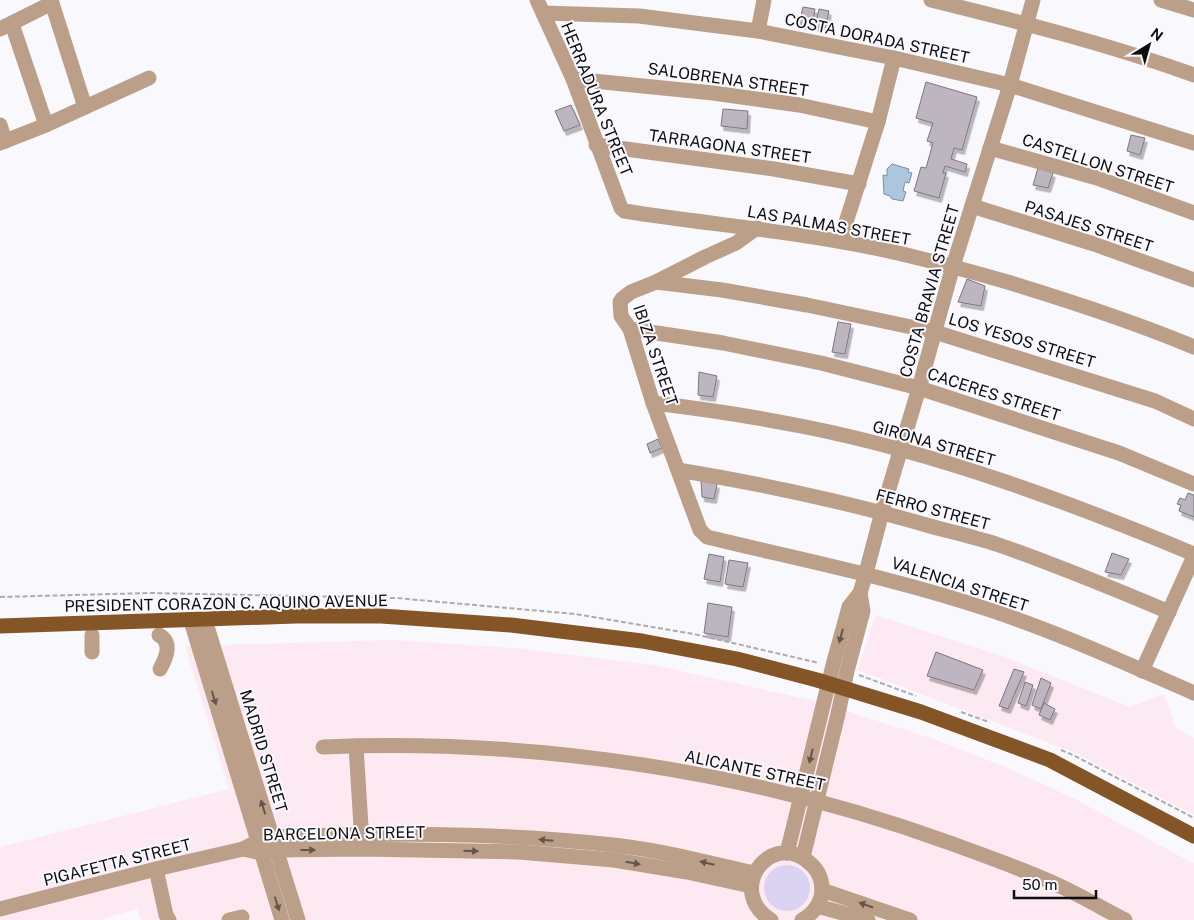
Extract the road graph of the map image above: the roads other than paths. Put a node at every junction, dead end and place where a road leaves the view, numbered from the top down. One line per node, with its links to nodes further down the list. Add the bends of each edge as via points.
1 (764, 0): 10 (street)
2 (931, 0): 8 (street)
3 (1033, 0): 8 (street, COSTA BRAVIA STREET)
4 (1161, 0): 7 (street)
5 (52, 2): 9 (street); 16 (street)
6 (540, 7): 10 (street, COSTA DORADA STREET); 14 (street, HERRADURA STREET)
7 (1194, 10)
8 (1027, 23): 12 (street); 15 (street, COSTA BRAVIA STREET)
9 (6, 26): 19 (street)
10 (758, 31): 11 (street, COSTA DORADA STREET)
11 (894, 58): 15 (street, COSTA DORADA STREET); 17 (street)
12 (1194, 75)
13 (149, 78): 16 (street)
14 (573, 79): 17 (street, SALOBRENA STREET, via 799,105); 22 (street, HERRADURA STREET)
15 (1010, 84): 21 (street, COSTA DORADA STREET); 23 (street, COSTA BRAVIA STREET)
16 (85, 107): 19 (street)
17 (878, 122): 24 (street)
18 (0, 125): 20 (street)
19 (46, 125): 20 (street)
20 (3, 142)
21 (1194, 143)
22 (596, 145): 24 (street, TARRAGONA STREET, via 746,164); 26 (street, HERRADURA STREET)
23 (990, 148): 25 (street, COSTA BRAVIA STREET); 27 (street, CASTELLON STREET, via 1097,178)
24 (859, 184): 29 (street)
25 (972, 206): 30 (street, COSTA BRAVIA STREET); 31 (street, PASAJES STREET, via 1094,244)
26 (624, 211): 28 (street, LAS PALMAS STREET)
27 (1194, 213)
28 (757, 228): 29 (street, LAS PALMAS STREET); 32 (street, IBIZA STREET, via 736,243)
29 (840, 241): 30 (street, LAS PALMAS STREET)
30 (953, 266): 34 (street, COSTA BRAVIA STREET); 35 (street, LAS PALMAS STREET, via 1056,296)
31 (1194, 280)
32 (656, 282): 33 (street, IBIZA STREET, via 622,299 621,316); 34 (street, LOS YESOS STREET, via 788,301)
33 (630, 330): 36 (street, CACERES STREET, via 724,343); 37 (street, IBIZA STREET)
34 (935, 332): 36 (street, COSTA BRAVIA STREET); 38 (street, LOS YESOS STREET, via 1155,401)
35 (1194, 347)
36 (919, 388): 39 (street, COSTA BRAVIA STREET); 41 (street, CACERES STREET, via 1119,453)
37 (653, 403): 39 (street, GIRONA STREET, via 808,428); 40 (street, IBIZA STREET)
38 (1194, 419)
39 (900, 450): 42 (street, COSTA BRAVIA STREET); 44 (street, GIRONA STREET, via 1104,516)
40 (678, 470): 42 (street, FERRO STREET); 43 (street, IBIZA STREET, via 700,530)
41 (1194, 484)
42 (882, 512): 45 (street, COSTA BRAVIA STREET); 46 (street, FERRO STREET, via 995,544)
43 (707, 537): 45 (street, VALENCIA STREET)
44 (1194, 554): 46 (street)
45 (866, 573): 53 (street, VALENCIA STREET, via 990,610 1089,647); 54 (street, COSTA BRAVIA STREET, via 860,592 863,611)
46 (1169, 612): 53 (street)
47 (198, 620): 48 (main road, PRESIDENT CORAZON C. AQUINO AVENUE); 54 (main road, PRESIDENT CORAZON C. AQUINO AVENUE, via 381,616 511,624 642,640 738,659); 62 (street, MADRID STREET)
48 (0, 626)
49 (92, 635): 51 (street)
50 (159, 635): 52 (street, via 167,643)
51 (92, 652)
52 (160, 669)
53 (1142, 671): 55 (street, VALENCIA STREET)
54 (836, 685): 58 (street, one-way to 58); 59 (street, via 838,714); 61 (main road, PRESIDENT CORAZON C. AQUINO AVENUE, via 1050,760)
55 (1194, 693)
56 (356, 746): 57 (street, ALICANTE STREET); 58 (street, ALICANTE STREET, via 472,748 558,754 728,780); 60 (street)
57 (323, 748)
58 (801, 796): 59 (street, ALICANTE STREET); 65 (street)
59 (817, 801): 66 (street); 79 (street, ALICANTE STREET, via 904,826 1005,863 1062,887)
60 (362, 834): 62 (street, BARCELONA STREET); 64 (street); 68 (street, BARCELONA STREET, one-way to 60, via 689,858 614,845 517,837)
61 (1194, 836)
62 (267, 845): 63 (street, BARCELONA STREET); 64 (street, BARCELONA STREET, one-way to 64); 73 (street, MADRID STREET, one-way to 73); 74 (street, MADRID STREET)
63 (243, 849): 67 (street, PIGAFETTA STREET)
64 (362, 849): 68 (street, BARCELONA STREET, one-way to 68, via 519,852 614,860)
65 (787, 853): 66 (street); 68 (street, via 771,856 759,866)
66 (803, 857): 69 (street, via 817,871)
67 (156, 869): 71 (street, PIGAFETTA STREET); 72 (street)
68 (753, 880): 75 (street, via 754,903)
69 (822, 890): 70 (street); 78 (street, one-way to 69)
70 (817, 906): 76 (street); 77 (street)
71 (0, 909)
72 (168, 920)
73 (282, 920)
74 (298, 920)
75 (771, 920)
76 (802, 920)
77 (868, 920)
78 (910, 920)
79 (1125, 920)

